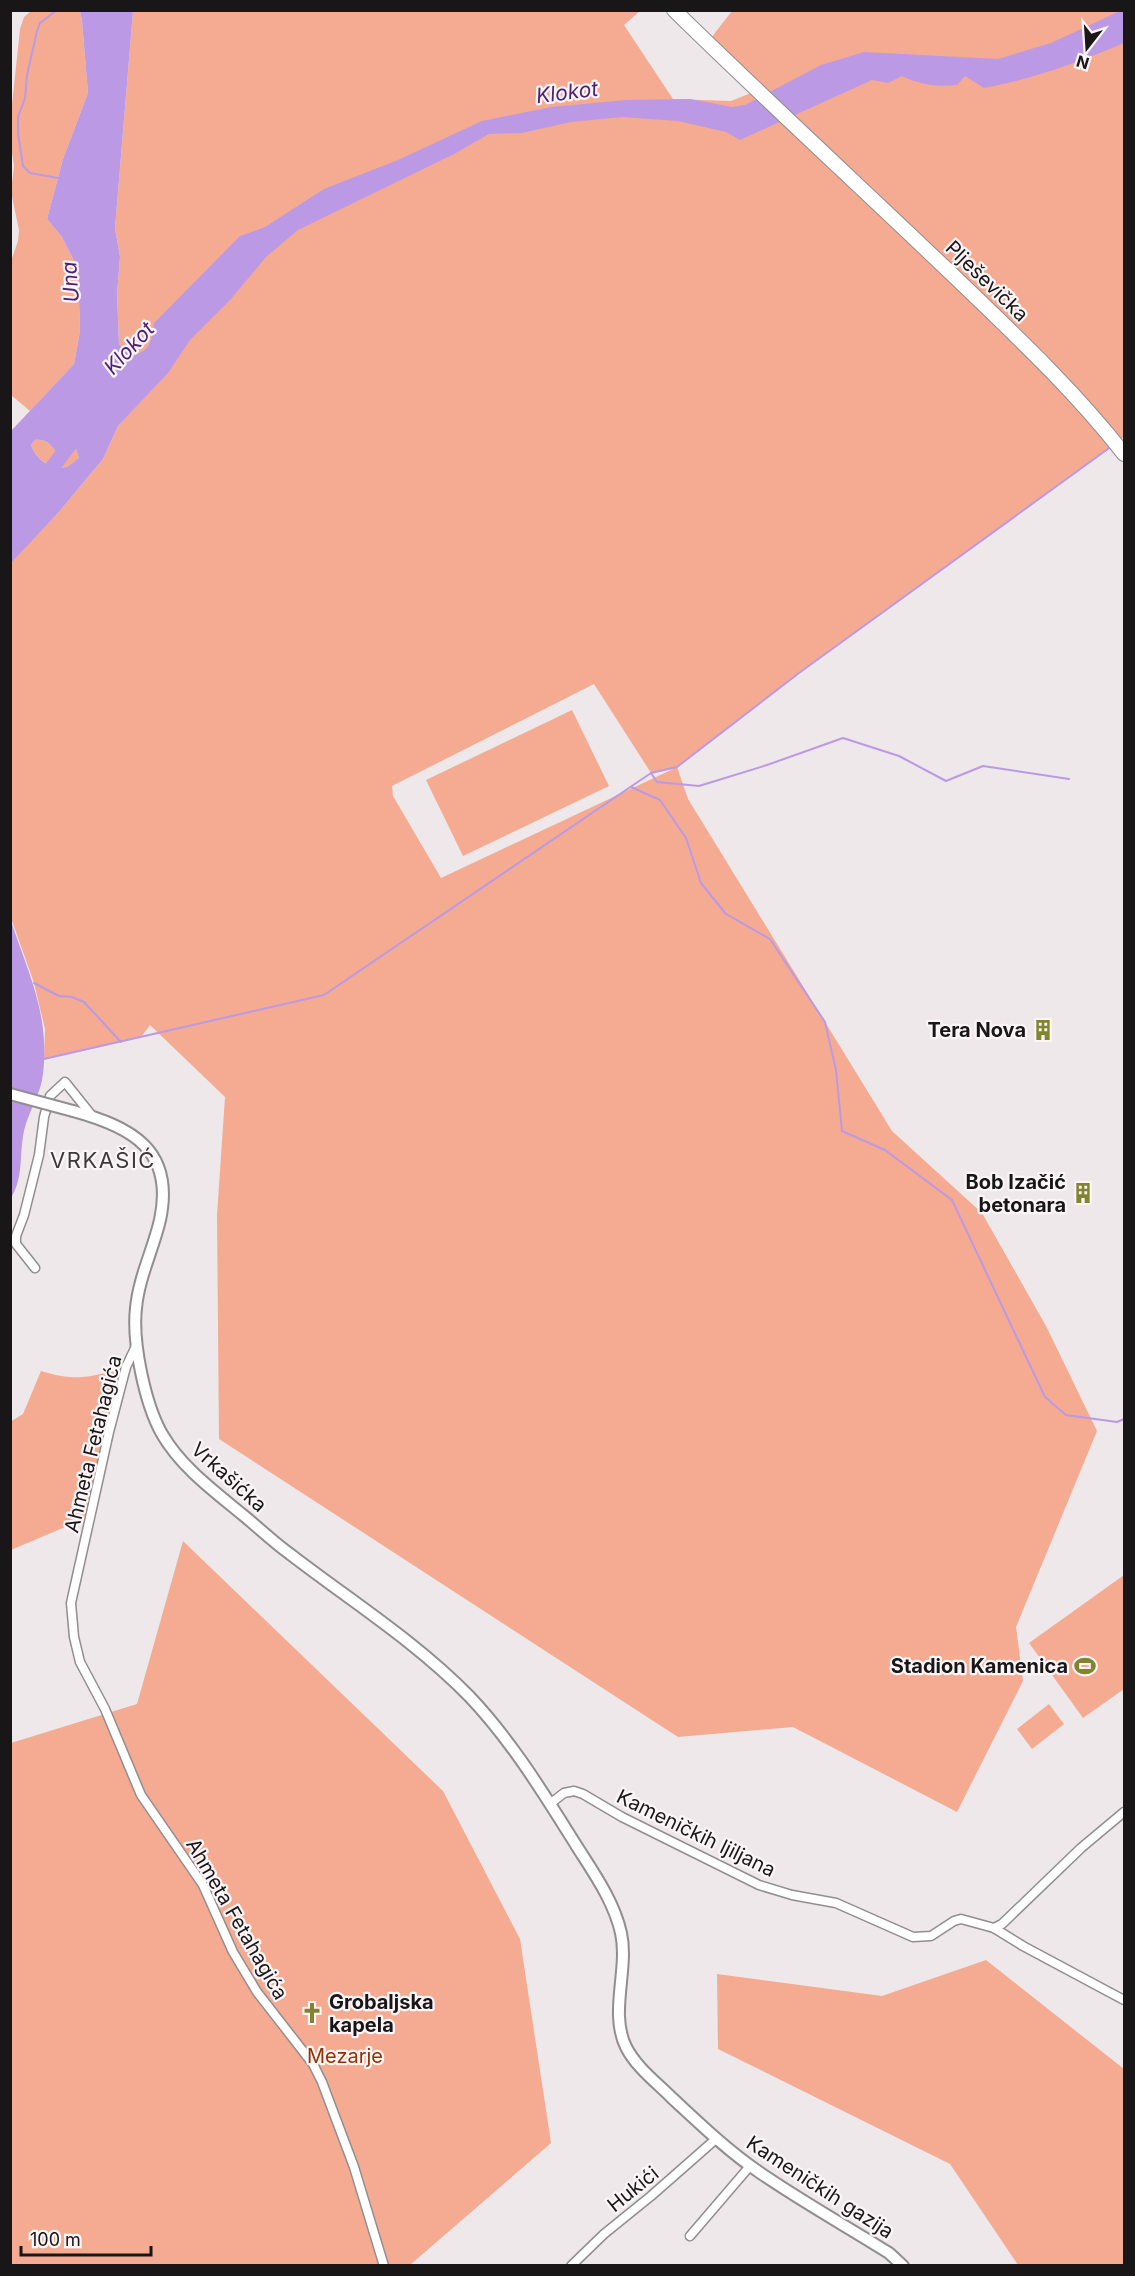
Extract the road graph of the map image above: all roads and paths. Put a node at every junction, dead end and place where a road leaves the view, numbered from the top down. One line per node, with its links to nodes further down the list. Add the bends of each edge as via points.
1 (674, 10): 2 (main road, Plješevička, via 1011,332 1095,417)
2 (1125, 454)
3 (10, 1094): 4 (street, Vrkašićka, bridge)
4 (93, 1117): 5 (street, via 65,1082 50,1096 39,1155 16,1236 16,1244); 6 (street, Vrkašićka, via 144,1142 162,1176 160,1217 136,1308)
5 (35, 1268)
6 (137, 1343): 7 (street, Vrkašićka, via 153,1415 170,1448 200,1479 287,1552 432,1660 471,1698); 14 (street, Ahmeta Fetahagića, via 126,1367 109,1432 71,1603 80,1662 105,1709 141,1795 204,1885 233,1952 257,1992 313,2064 354,2167)
7 (551, 1803): 9 (street, Kameničkih ljiljana, via 564,1793 583,1794 759,1885 836,1903 913,1937 931,1936 961,1919); 11 (street, Vrkašićka, via 603,1890 622,1936 620,2020 624,2044 637,2064)
8 (1125, 1812): 9 (street)
9 (994, 1928): 10 (street, Kameničkih ljiljana)
10 (1125, 2000)
11 (717, 2138): 12 (street, Kameničkih gazija); 15 (street, Hukići)
12 (750, 2166): 13 (street); 16 (street, Kameničkih gazija)
13 (690, 2236)
14 (384, 2265)
15 (571, 2265)
16 (903, 2265)

